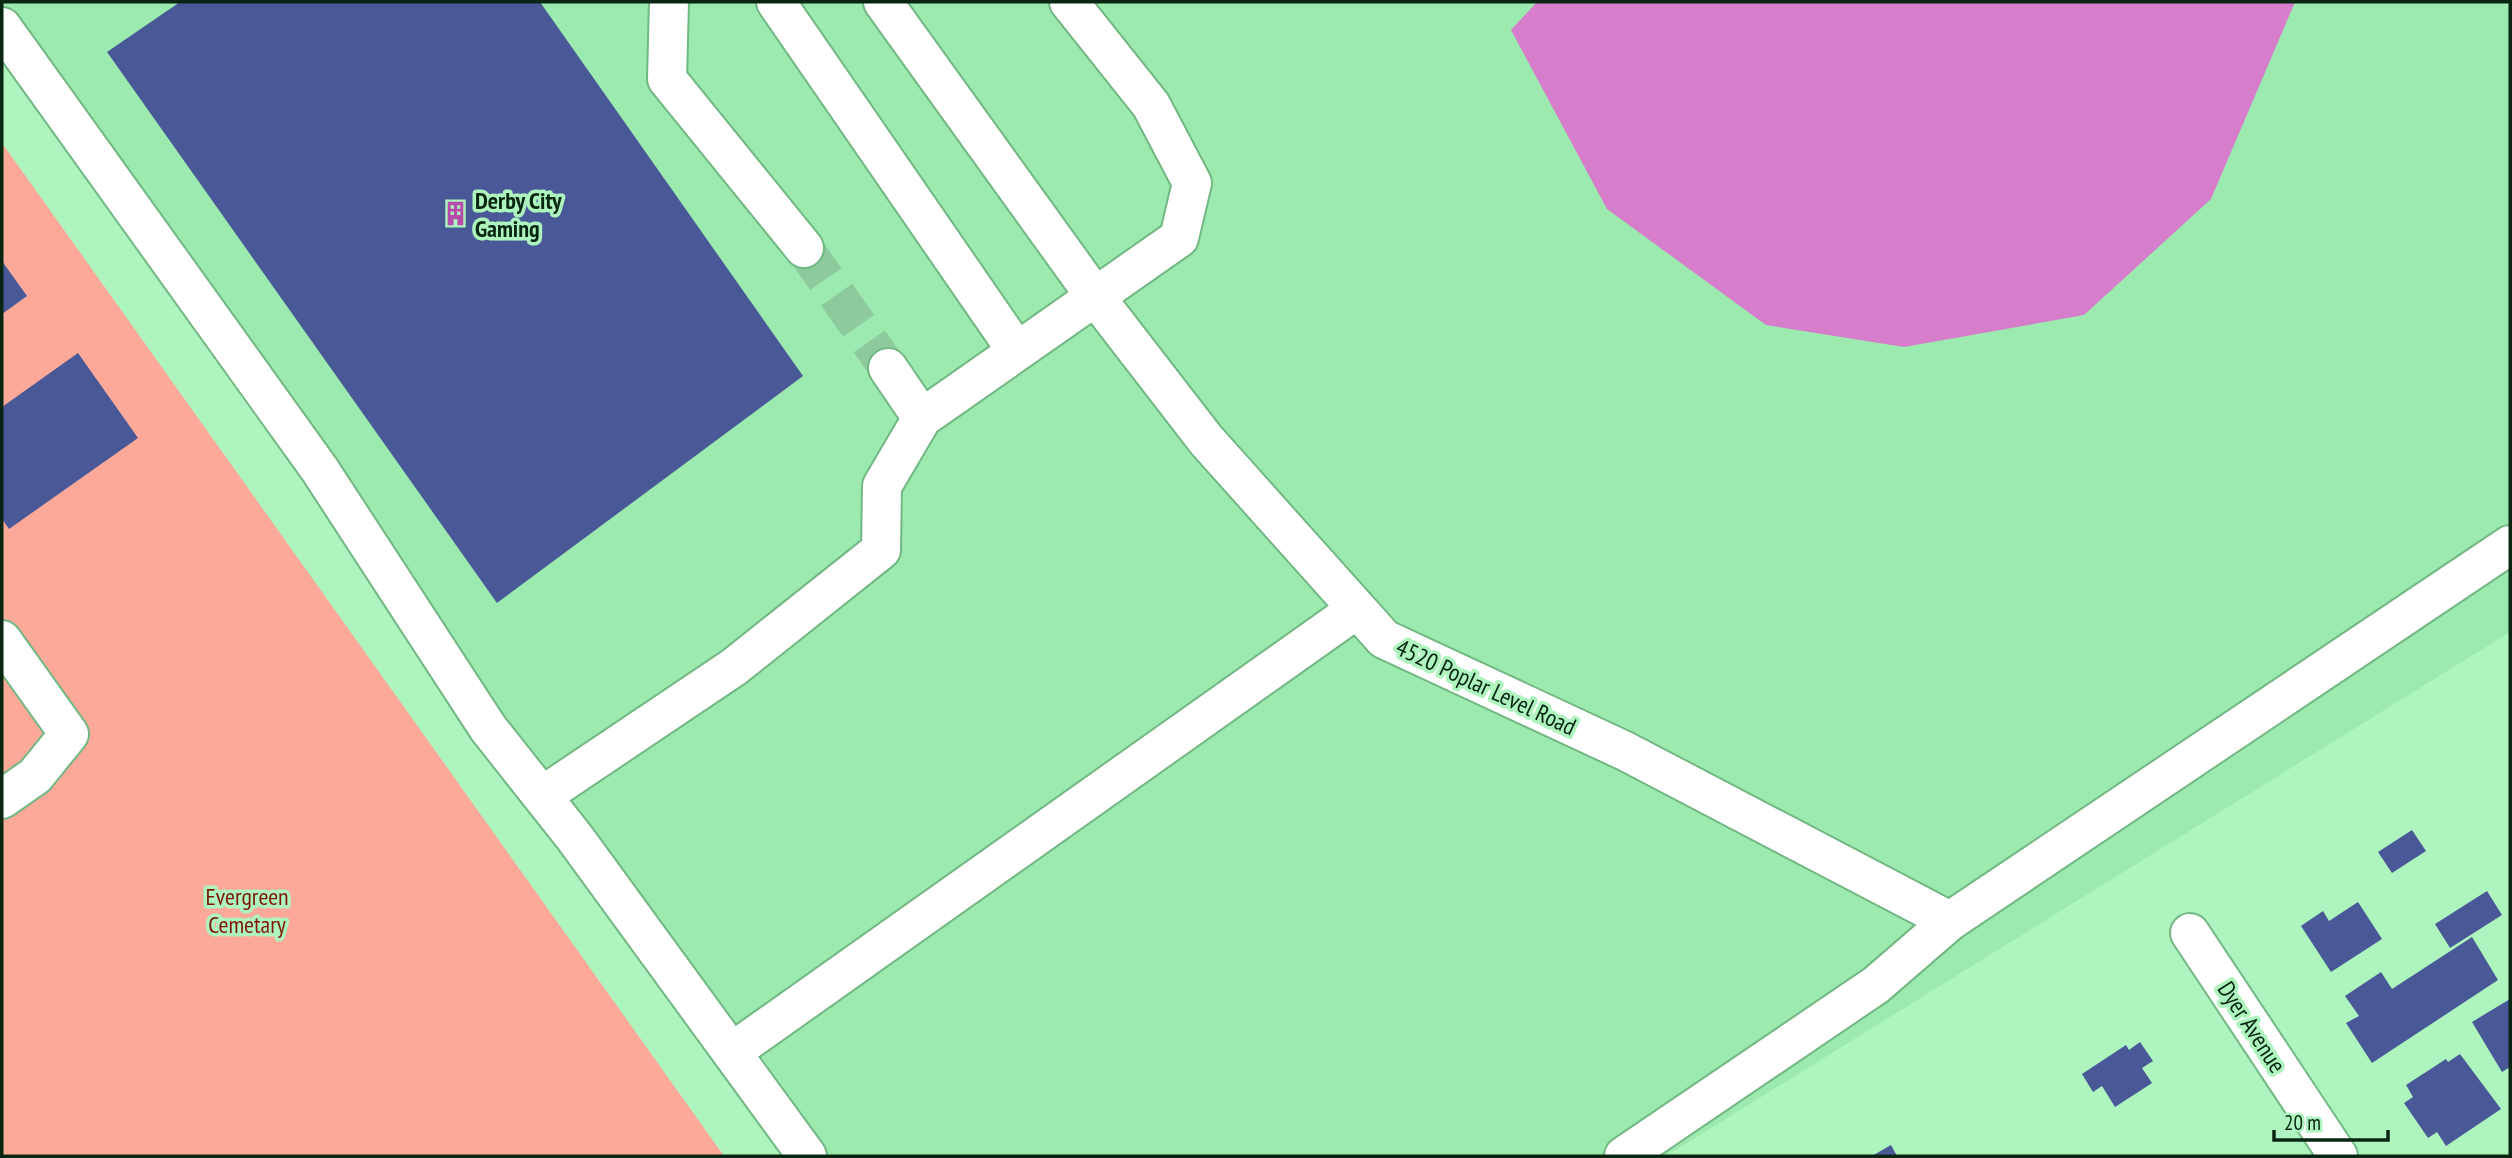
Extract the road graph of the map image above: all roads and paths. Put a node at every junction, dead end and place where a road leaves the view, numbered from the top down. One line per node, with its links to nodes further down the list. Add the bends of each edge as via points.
1 (669, 2): 6 (street, via 667,79)
2 (776, 2): 8 (street)
3 (883, 2): 7 (street, 4520 Poplar Level Road)
4 (1069, 2): 7 (street, via 1151,106 1192,183 1179,238)
5 (2, 27): 14 (street, via 320,470 488,728)
6 (804, 248)
7 (1094, 295): 8 (street); 12 (street, 4520 Poplar Level Road, via 1206,440)
8 (1016, 351): 10 (street)
9 (888, 368): 10 (street)
10 (922, 418): 14 (street, via 882,486 881,550 734,667)
11 (2510, 545): 16 (street)
12 (1357, 609): 16 (street, 4520 Poplar Level Road, via 1384,639 1625,751); 18 (street)
13 (2, 640): 15 (street, via 69,734 35,776)
14 (542, 796): 18 (street)
15 (2, 799)
16 (1950, 921): 20 (street, via 1876,985)
17 (2190, 933): 21 (street, Dyer Avenue)
18 (732, 1052): 19 (street)
19 (807, 1156)
20 (1624, 1156)
21 (2338, 1156)

